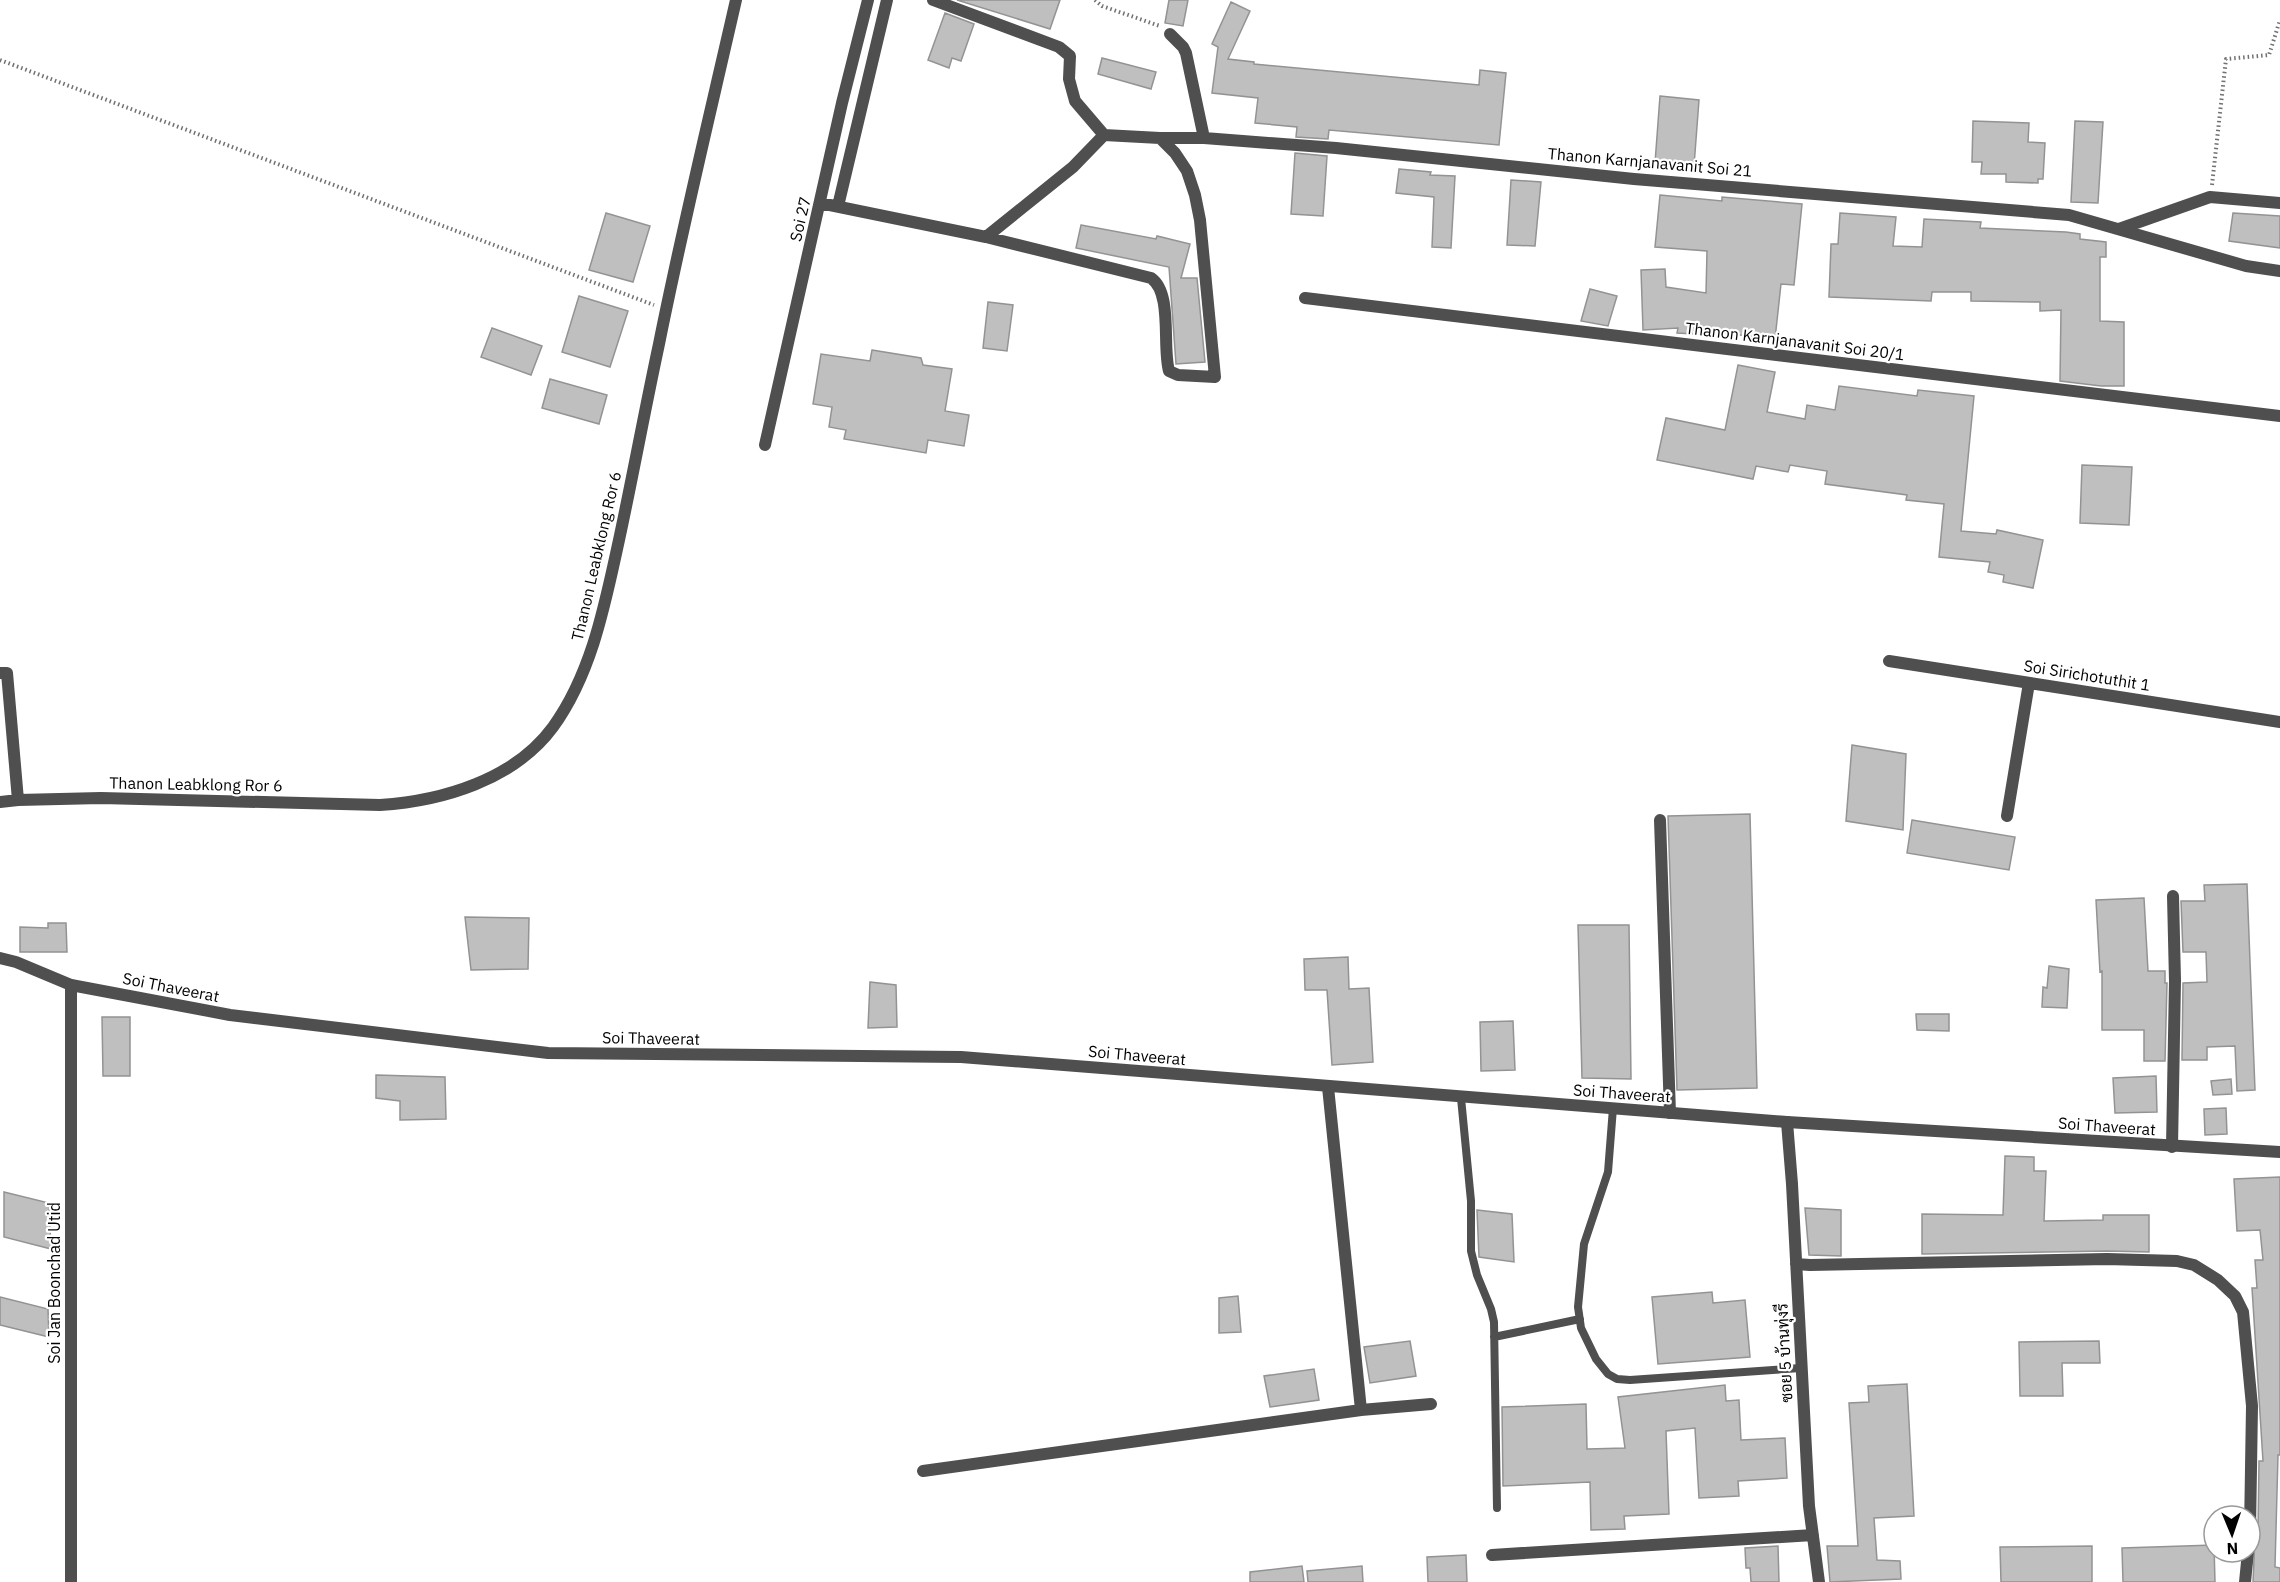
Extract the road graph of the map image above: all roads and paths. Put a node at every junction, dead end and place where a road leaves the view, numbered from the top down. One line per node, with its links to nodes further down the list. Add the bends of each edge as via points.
1 (736, 0): 20 (street, Thanon Leabklong Ror 6)
2 (868, 0): 13 (street, Soi 27)
3 (887, 0): 15 (street)
4 (933, 0): 9 (street, via 1066,52 1070,57 1069,80 1075,101)
5 (1095, 0): 7 (path, via 1102,6 1157,24)
6 (2280, 20): 12 (path, via 2269,55 2226,59)
7 (1170, 34): 11 (street, via 1186,53)
8 (0, 60): 20 (path)
9 (1104, 135): 10 (street, Thanon Karnjanavanit Soi 21); 17 (street, via 1074,167)
10 (1160, 138): 11 (street, Thanon Karnjanavanit Soi 21); 17 (street, via 1187,171 1195,195 1215,377 1169,372 1163,298 1159,285 1151,278)
11 (1204, 138): 16 (street, Thanon Karnjanavanit Soi 21, via 2069,215)
12 (2210, 197): 14 (street); 16 (street)
13 (820, 203): 15 (street); 22 (street, Soi 27)
14 (2280, 203)
15 (838, 206): 17 (street)
16 (2119, 229): 18 (street, Thanon Karnjanavanit Soi 21, via 2246,266)
17 (986, 237)
18 (2280, 271)
19 (1305, 298): 21 (street, Thanon Karnjanavanit Soi 20/1)
20 (666, 310): 27 (street, Thanon Leabklong Ror 6, via 606,597 586,664 572,697 551,729 517,760 468,787 380,805 101,798)
21 (2280, 416)
22 (765, 445)
23 (1888, 661): 25 (street, Soi Sirichotuthit 1)
24 (0, 673): 27 (street, via 7,673)
25 (2029, 683): 26 (street, Soi Sirichotuthit 1); 29 (street)
26 (2280, 722)
27 (18, 800): 28 (street, Thanon Leabklong Ror 6)
28 (0, 802)
29 (2007, 816)
30 (1660, 820): 37 (street)
31 (2173, 897): 39 (street)
32 (0, 958): 33 (street, Soi Thaveerat)
33 (71, 985): 34 (street, Soi Thaveerat, via 230,1015 548,1053 961,1057); 53 (street, Soi Jan Boonchad Utid)
34 (1328, 1087): 35 (street, Soi Thaveerat); 46 (street)
35 (1461, 1098): 36 (street, Soi Thaveerat); 43 (lane, via 1471,1201 1471,1251 1491,1310)
36 (1613, 1108): 37 (street, Soi Thaveerat); 42 (lane, via 1608,1172 1584,1244)
37 (1670, 1113): 38 (street, Soi Thaveerat)
38 (1787, 1122): 39 (street, Soi Thaveerat); 41 (street, ซอย 5 บ้านทุ่งรี)
39 (2172, 1147): 40 (street, Soi Thaveerat)
40 (2280, 1152)
41 (1796, 1264): 44 (street, ซอย 5 บ้านทุ่งรี); 48 (street, via 2107,1259 2194,1265 2235,1296 2243,1312 2252,1406)
42 (1580, 1319): 43 (lane); 44 (lane, via 1596,1359 1617,1379)
43 (1494, 1337): 49 (lane)
44 (1802, 1368): 50 (street, ซอย 5 บ้านทุ่งรี)
45 (1431, 1404): 46 (street)
46 (1361, 1410): 47 (street)
47 (923, 1471)
48 (2250, 1504)
49 (1497, 1508)
50 (1813, 1535): 51 (street); 54 (street, ซอย 5 บ้านทุ่งรี)
51 (1492, 1555)
52 (2247, 1564): 55 (street)
53 (71, 1582)
54 (1819, 1582)
55 (2245, 1582)

